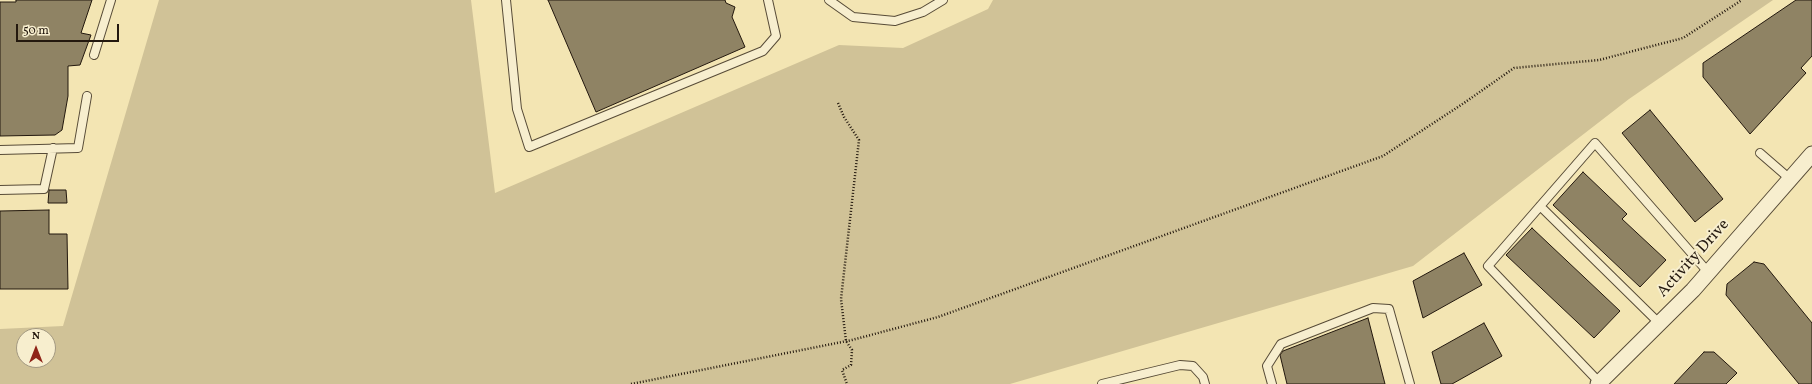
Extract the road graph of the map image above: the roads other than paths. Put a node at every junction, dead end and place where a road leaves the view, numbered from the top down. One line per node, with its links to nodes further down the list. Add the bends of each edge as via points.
1 (111, 0): 6 (lane)
2 (506, 0): 3 (lane, via 517,109 529,147 763,51 776,36)
3 (768, 0)
4 (829, 0): 5 (lane, via 852,17 894,21 924,12)
5 (943, 0)
6 (94, 55)
7 (87, 96): 8 (lane, via 78,148)
8 (53, 148): 9 (lane); 13 (lane, via 44,189)
9 (0, 150)
10 (1760, 153): 12 (lane)
11 (1812, 154): 12 (street, Activity Drive)
12 (1790, 179): 15 (street, Activity Drive)
13 (0, 190)
14 (1540, 206): 15 (lane, via 1595,143); 16 (lane); 17 (lane, via 1488,266)
15 (1708, 272): 16 (street, Activity Drive)
16 (1660, 324): 17 (street, Activity Drive)
17 (1599, 383)
18 (1102, 384): 19 (lane, via 1180,365 1193,366 1203,377)
19 (1205, 384)
20 (1272, 384): 21 (lane, via 1267,366 1281,344 1373,308 1389,309)
21 (1410, 384)

